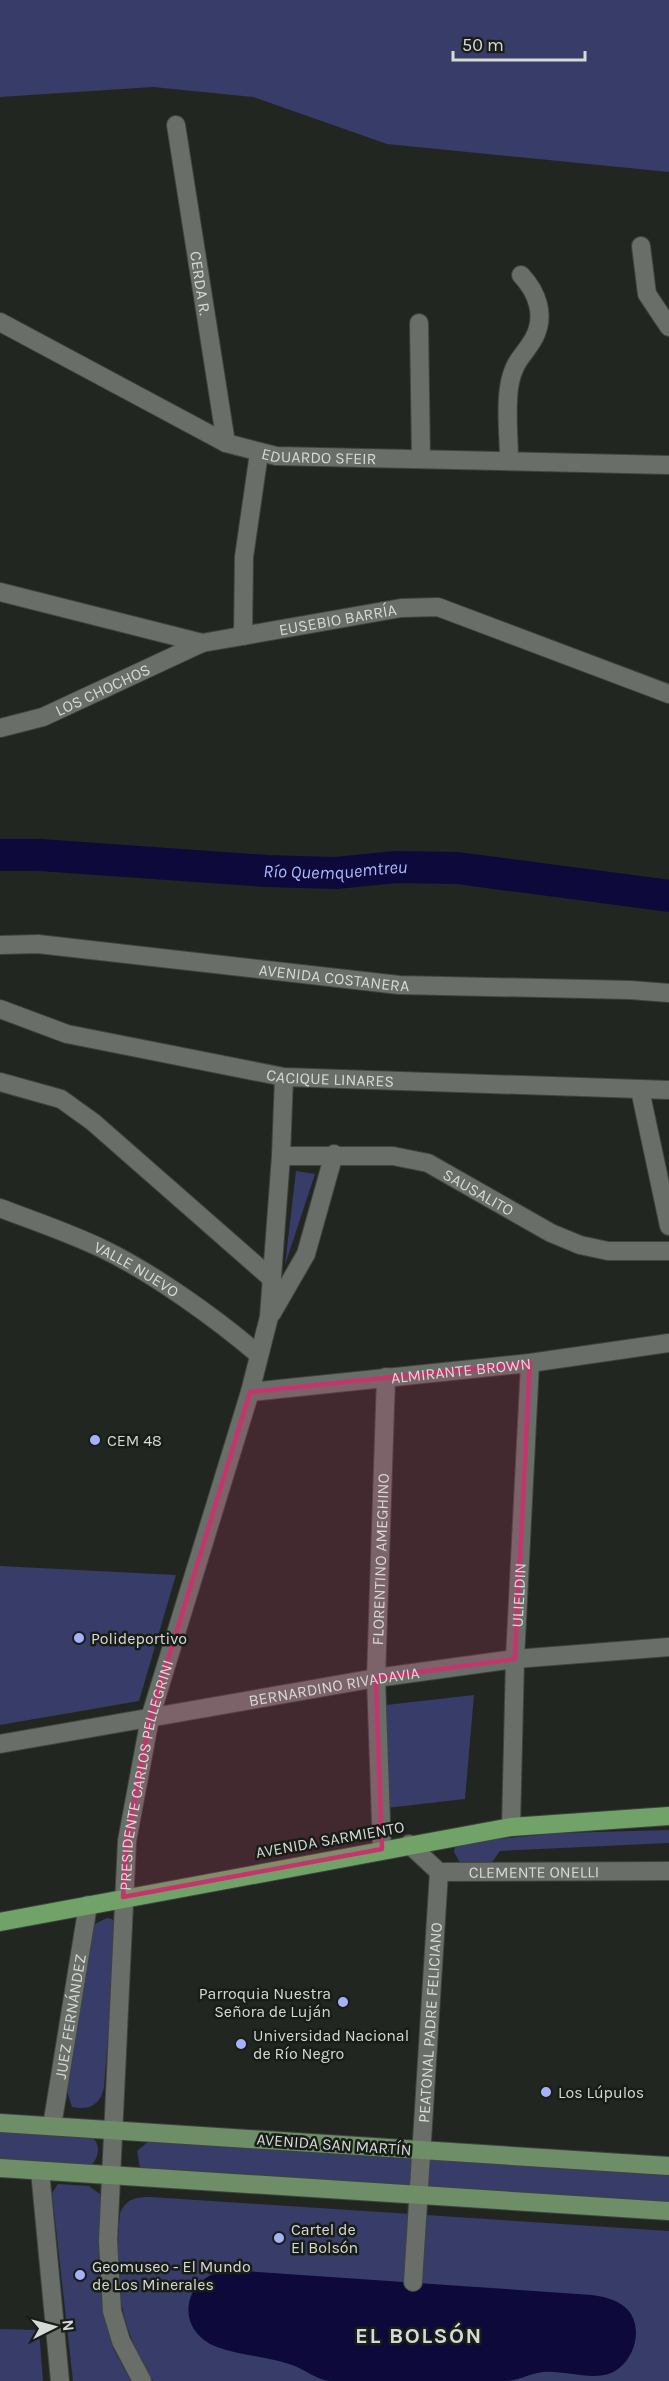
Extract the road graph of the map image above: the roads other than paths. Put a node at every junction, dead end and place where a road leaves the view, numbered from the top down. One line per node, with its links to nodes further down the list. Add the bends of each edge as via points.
1 (176, 125): 7 (street, CERDA R.)
2 (641, 246): 6 (street, via 647,294)
3 (521, 275): 10 (street, via 534,289 540,309 535,337 516,360 509,384)
4 (0, 322): 7 (street, EDUARDO SFEIR)
5 (419, 323): 9 (street)
6 (669, 327)
7 (226, 443): 8 (street, EDUARDO SFEIR)
8 (259, 453): 9 (street, EDUARDO SFEIR); 13 (street, via 244,557)
9 (421, 459): 10 (street, EDUARDO SFEIR)
10 (509, 461): 11 (street, EDUARDO SFEIR)
11 (669, 465)
12 (0, 592): 14 (street, EUSEBIO BARRÍA)
13 (243, 636): 14 (street, EUSEBIO BARRÍA); 15 (street, EUSEBIO BARRÍA, via 401,608 438,607)
14 (202, 643): 16 (street, LOS CHOCHOS, via 43,717)
15 (669, 693)
16 (0, 728)
17 (0, 945): 18 (street, AVENIDA COSTANERA, via 38,944 399,985)
18 (669, 993)
19 (0, 1009): 20 (street, CACIQUE LINARES, via 67,1034)
20 (284, 1077): 22 (street, CACIQUE LINARES); 25 (street, PRESIDENTE CARLOS PELLEGRINI)
21 (0, 1082): 29 (street, via 61,1098)
22 (640, 1090): 23 (street, CACIQUE LINARES); 27 (street)
23 (669, 1090)
24 (334, 1154): 25 (street, SAUSALITO); 28 (street, SAUSALITO, via 393,1156 428,1163 551,1233 580,1245 609,1251); 30 (street, PRESIDENTE CARLOS PELLEGRINI, via 306,1254)
25 (281, 1156): 29 (street, PRESIDENTE CARLOS PELLEGRINI)
26 (0, 1208): 32 (street, VALLE NUEVO, via 104,1249 232,1331)
27 (669, 1226)
28 (669, 1251)
29 (272, 1278): 30 (street, PRESIDENTE CARLOS PELLEGRINI)
30 (269, 1317): 32 (street, PRESIDENTE CARLOS PELLEGRINI)
31 (669, 1343): 33 (street, ALMIRANTE BROWN)
32 (259, 1355): 35 (street, PRESIDENTE CARLOS PELLEGRINI)
33 (530, 1363): 34 (street, ALMIRANTE BROWN); 37 (street, ULIELDIN)
34 (386, 1377): 35 (street, ALMIRANTE BROWN); 38 (street, FLORENTINO AMEGHINO)
35 (250, 1392): 39 (street, PRESIDENTE CARLOS PELLEGRINI)
36 (669, 1647): 37 (street, BERNARDINO RIVADAVIA)
37 (515, 1659): 38 (street, BERNARDINO RIVADAVIA); 42 (street, ULIELDIN)
38 (376, 1678): 39 (street, BERNARDINO RIVADAVIA); 44 (street, FLORENTINO AMEGHINO)
39 (150, 1718): 40 (street, BERNARDINO RIVADAVIA); 47 (street, PRESIDENTE CARLOS PELLEGRINI, via 127,1841)
40 (0, 1744)
41 (669, 1816): 42 (highway, AVENIDA SARMIENTO)
42 (511, 1827): 43 (highway, AVENIDA SARMIENTO)
43 (409, 1844): 44 (highway, AVENIDA SARMIENTO); 46 (street)
44 (382, 1849): 47 (highway, AVENIDA SARMIENTO)
45 (669, 1871): 46 (street, CLEMENTE ONELLI)
46 (439, 1872): 53 (street, PEATONAL PADRE FELICIANO)
47 (123, 1897): 48 (highway, AVENIDA SARMIENTO); 52 (street, PRESIDENTE CARLOS PELLEGRINI)
48 (88, 1905): 49 (highway, AVENIDA SARMIENTO); 51 (street, JUEZ FERNÁNDEZ)
49 (0, 1922)
50 (0, 2123): 51 (main road, AVENIDA SAN MARTÍN)
51 (52, 2126): 52 (main road, AVENIDA SAN MARTÍN)
52 (113, 2130): 53 (main road, AVENIDA SAN MARTÍN); 57 (street, PRESIDENTE CARLOS PELLEGRINI)
53 (422, 2150): 54 (main road, AVENIDA SAN MARTÍN); 58 (street, PEATONAL PADRE FELICIANO)
54 (669, 2166)
55 (0, 2168): 56 (main road)
56 (40, 2171): 57 (main road); 61 (street)
57 (110, 2176): 58 (main road); 62 (street, PRESIDENTE CARLOS PELLEGRINI, via 112,2311 121,2341)
58 (419, 2195): 59 (main road); 60 (street, PEATONAL PADRE FELICIANO)
59 (669, 2211)
60 (413, 2282)
61 (60, 2381)
62 (142, 2381)

